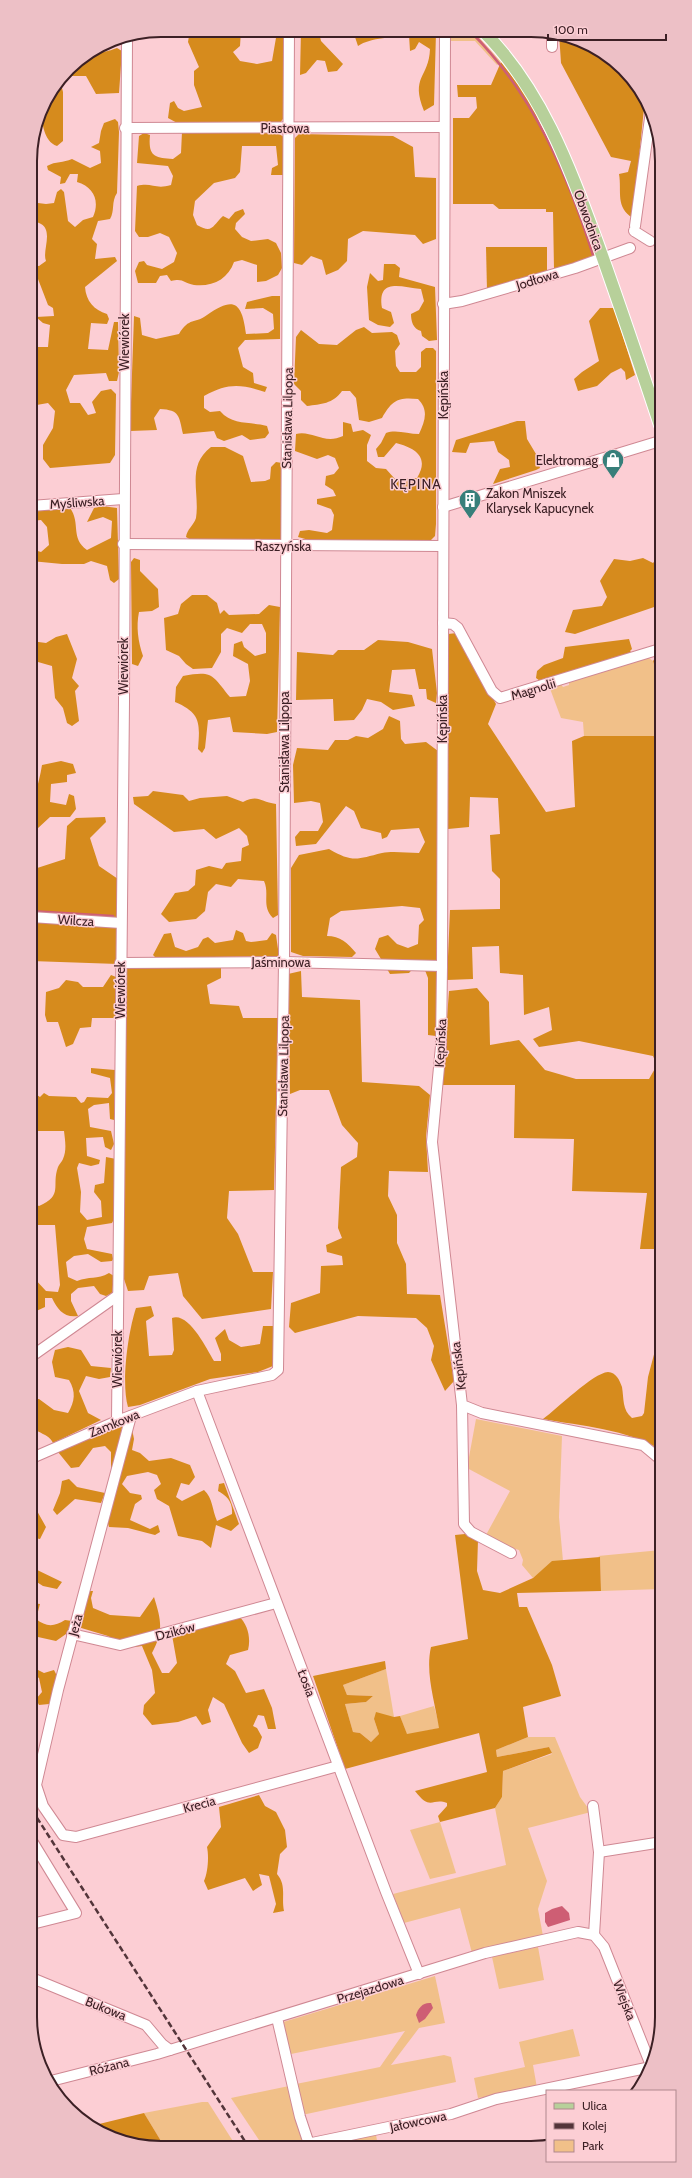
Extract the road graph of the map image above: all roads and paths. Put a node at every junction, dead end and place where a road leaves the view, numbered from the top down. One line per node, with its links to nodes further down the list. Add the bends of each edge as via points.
1 (289, 37): 10 (street, Stanisława Lilpopa)
2 (445, 37): 8 (street, Kępińska)
3 (488, 37): 13 (main road, Obwodnica, via 515,68 543,113 574,179)
4 (552, 39): 6 (street)
5 (126, 42): 9 (street, Wiewiórek)
6 (552, 47)
7 (649, 124): 11 (street, via 634,229)
8 (444, 127): 10 (street, Piastowa); 14 (street, Kępińska)
9 (125, 128): 10 (street, Piastowa); 17 (street, Wiewiórek)
10 (289, 128): 21 (street, Stanisława Lilpopa)
11 (650, 242)
12 (630, 248): 13 (street, Jodłowa)
13 (603, 259): 14 (street, Jodłowa, via 462,302); 15 (main road, Obwodnica)
14 (443, 304): 19 (street, Kępińska)
15 (655, 410)
16 (655, 442): 19 (street)
17 (123, 499): 18 (street, Myśliwska); 20 (street, Wiewiórek)
18 (37, 506)
19 (443, 506): 22 (street, Kępińska)
20 (123, 544): 21 (street, Raszyńska); 26 (street, Wiewiórek)
21 (285, 546): 22 (street, Raszyńska); 27 (street, Stanisława Lilpopa)
22 (443, 546): 23 (street, Kępińska)
23 (443, 623): 24 (street, Magnolii, via 453,624 458,628 492,691 500,698); 29 (street, Kępińska)
24 (655, 651)
25 (37, 917): 26 (street, Wilcza)
26 (121, 922): 28 (street, Wiewiórek)
27 (284, 962): 28 (street, Jaśminowa); 29 (street, Jaśminowa); 32 (street, Stanisława Lilpopa, via 278,1370 272,1375)
28 (120, 963): 30 (street, Wiewiórek)
29 (442, 966): 33 (street, Kępińska, via 441,1046 432,1142)
30 (118, 1296): 31 (street); 35 (street, Wiewiórek)
31 (37, 1353)
32 (197, 1391): 34 (street, Zamkowa); 39 (street, Łosia)
33 (462, 1405): 37 (street, Kępińska, via 482,1413 643,1445); 38 (street, Kępińska, via 464,1524 471,1532)
34 (131, 1416): 35 (street, Zamkowa); 40 (street, Jeża)
35 (116, 1421): 36 (street, Zamkowa)
36 (37, 1455)
37 (655, 1455)
38 (511, 1553)
39 (276, 1603): 40 (street, Dzików, via 120,1645); 41 (street, Łosia)
40 (72, 1634): 42 (street, Jeża)
41 (338, 1766): 45 (street, Krecia, via 76,1837 67,1837); 51 (street, Łosia)
42 (37, 1781)
43 (37, 1788): 45 (street, Jeża, via 43,1806)
44 (593, 1806): 48 (street)
45 (60, 1832)
46 (655, 1843): 48 (street)
47 (37, 1849): 49 (street, via 76,1912)
48 (599, 1852): 50 (street)
49 (37, 1923)
50 (594, 1935): 51 (street, Przejazdowa, via 571,1933 485,1954); 55 (street, Wiejska, via 606,1951)
51 (419, 1974): 53 (street, Przejazdowa)
52 (37, 1980): 54 (street, Bukowa, via 146,2025)
53 (277, 2018): 54 (street, Przejazdowa); 58 (street, Jałowcowa)
54 (170, 2050): 57 (street, Różana)
55 (648, 2057)
56 (644, 2069): 59 (street, Jałowcowa, via 496,2099 451,2114)
57 (55, 2080)
58 (308, 2141)
59 (322, 2141)

